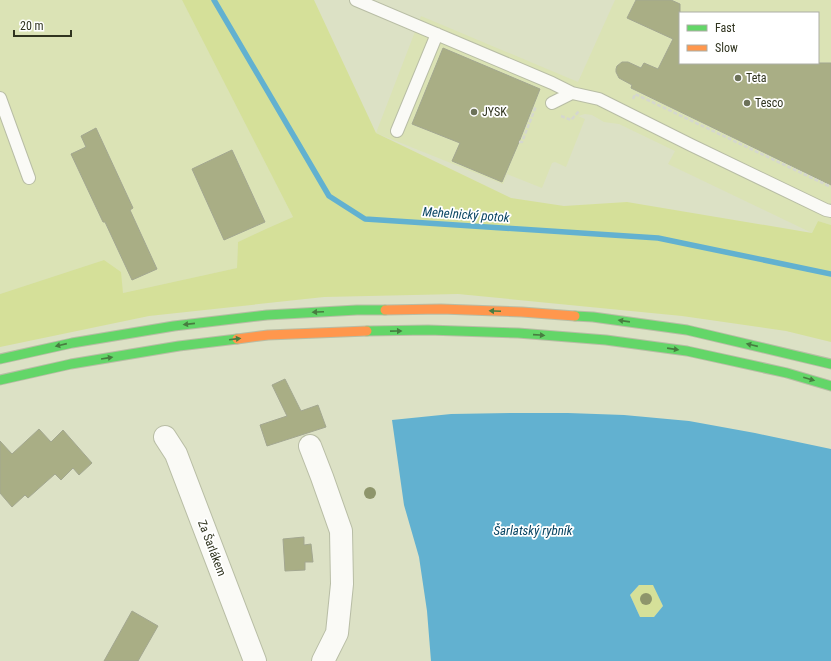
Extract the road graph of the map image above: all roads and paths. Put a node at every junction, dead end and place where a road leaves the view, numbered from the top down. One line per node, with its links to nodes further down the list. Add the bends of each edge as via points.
1 (356, 0): 2 (lane)
2 (437, 34): 3 (lane); 6 (lane)
3 (572, 93): 5 (lane); 8 (lane, via 599,99 691,146)
4 (0, 98): 7 (lane)
5 (552, 103)
6 (397, 131)
7 (29, 178)
8 (831, 211)
9 (0, 359): 10 (highway, one-way to 9, via 687,330 593,317 441,310 357,310 259,316 94,339)
10 (831, 364)
11 (0, 380): 12 (highway, one-way to 12, via 79,362 260,336 428,330 584,338 687,351 787,373)
12 (831, 386)
13 (165, 437): 15 (street, Za Šarlákem, via 176,454)
14 (310, 446): 16 (street, via 341,531 342,584 337,633)
15 (255, 661)
16 (323, 661)

